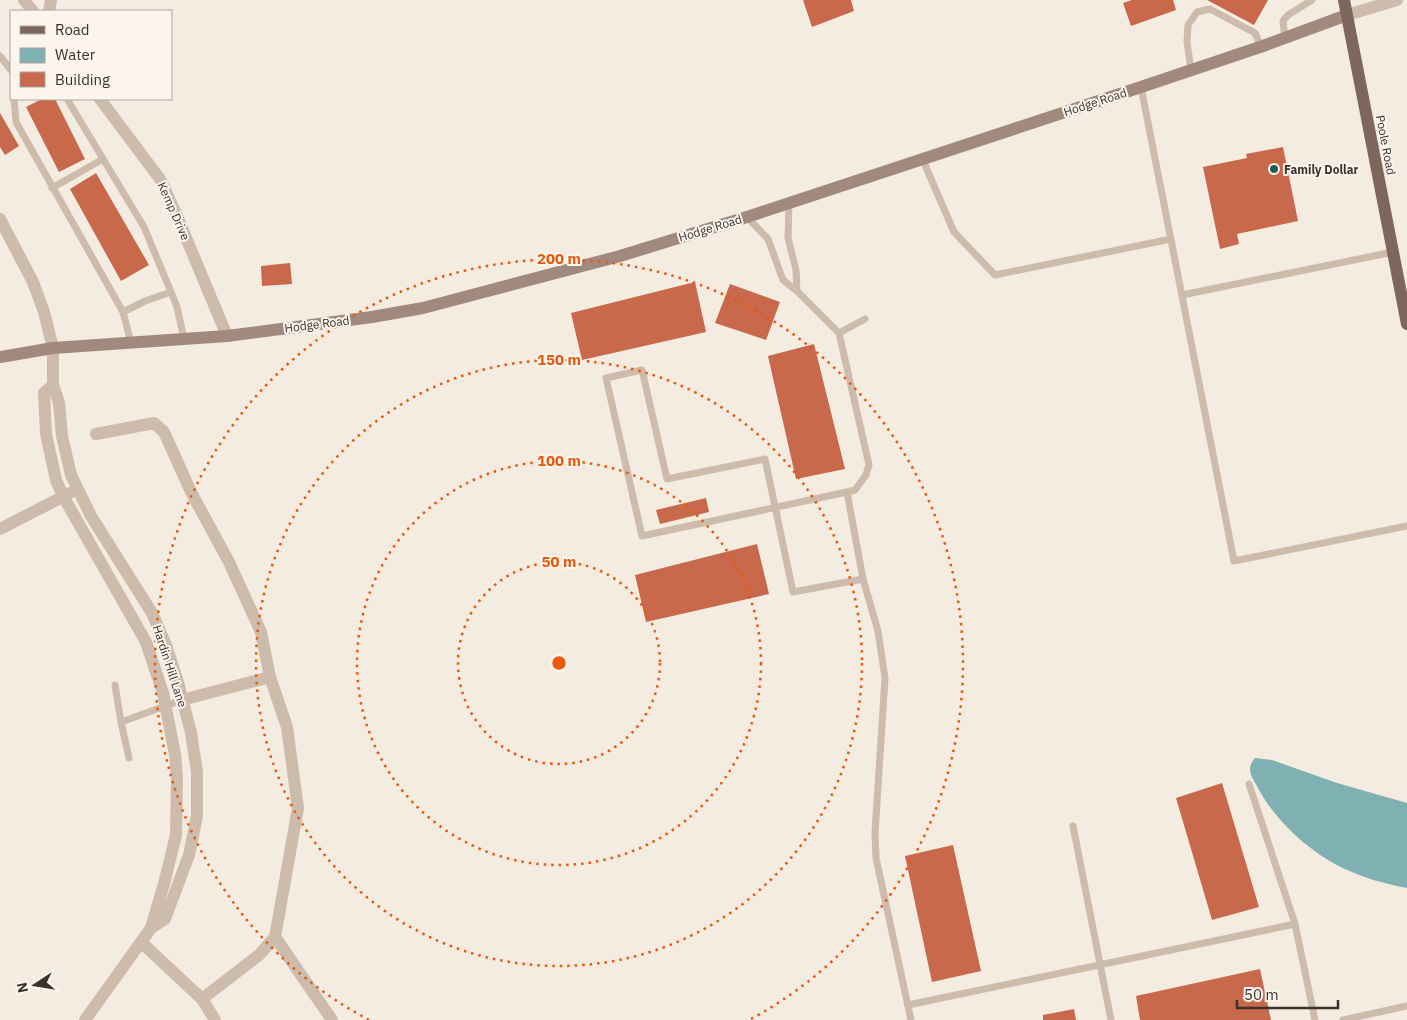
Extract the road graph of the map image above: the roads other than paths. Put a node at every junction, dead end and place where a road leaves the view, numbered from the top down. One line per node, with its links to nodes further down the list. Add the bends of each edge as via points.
1 (24, 0): 5 (street)
2 (1312, 0): 7 (lane, via 1283,21)
3 (1344, 0): 6 (main road, Poole Road)
4 (1397, 0): 6 (street, Hodge Road)
5 (32, 10)
6 (1347, 14): 7 (main road, Hodge Road); 23 (main road, Poole Road)
7 (1285, 38): 8 (main road, Hodge Road)
8 (1261, 47): 11 (main road, Hodge Road); 11 (lane, via 1255,33 1210,9 1197,12 1188,25 1187,42)
9 (1, 57): 10 (lane)
10 (10, 69)
11 (1192, 70): 12 (main road, Hodge Road)
12 (1141, 87): 16 (main road, Hodge Road); 22 (lane)
13 (14, 100): 18 (lane, via 16,122)
14 (68, 100): 17 (lane)
15 (101, 100): 31 (street, Kemp Drive, via 160,179)
16 (922, 158): 19 (main road, Hodge Road); 22 (lane, via 954,232 995,275)
17 (103, 159): 18 (lane); 25 (lane, via 144,227)
18 (52, 188): 27 (lane)
19 (789, 203): 20 (main road, Hodge Road); 24 (lane, via 788,238)
20 (747, 217): 24 (lane, via 768,239 783,280); 31 (main road, Hodge Road, via 620,256 422,308)
21 (0, 219): 34 (street, Hardin Hill Lane, via 33,282)
22 (1171, 239): 26 (lane)
23 (1393, 252): 26 (lane); 29 (main road, Poole Road)
24 (797, 290): 30 (lane)
25 (171, 292): 27 (lane); 32 (lane)
26 (1182, 295): 42 (lane, via 1234,561)
27 (122, 312): 33 (lane)
28 (865, 319): 30 (lane)
29 (1407, 324)
30 (838, 333): 39 (lane, via 869,465 855,490)
31 (227, 336): 32 (main road, Hodge Road)
32 (184, 338): 33 (main road, Hodge Road)
33 (131, 343): 34 (main road, Hodge Road)
34 (53, 348): 35 (main road, Hodge Road); 36 (street, Hardin Hill Lane)
35 (0, 357)
36 (53, 385): 38 (street, Hardin Hill Lane, via 71,475); 40 (street, Hardin Hill Lane, via 44,393 46,434 56,480)
37 (96, 434): 45 (street, via 154,423 164,432 191,492 230,562 261,632)
38 (77, 489): 40 (street); 47 (street, Hardin Hill Lane, via 152,613 166,645)
39 (847, 492): 41 (lane); 44 (lane)
40 (63, 496): 43 (street); 48 (street, Hardin Hill Lane, via 146,642)
41 (775, 508): 41 (lane, via 642,536 606,378 642,370 667,479 764,459); 44 (lane, via 792,592)
42 (1407, 526)
43 (0, 529)
44 (863, 578): 59 (lane, via 878,631 885,678 876,858)
45 (270, 677): 47 (street); 55 (street, via 287,727 298,808)
46 (115, 685): 49 (lane)
47 (182, 700): 48 (lane); 54 (street, Hardin Hill Lane, via 197,772 196,816 189,855 165,919)
48 (165, 707): 49 (lane); 54 (street, Hardin Hill Lane, via 177,778 176,836)
49 (122, 722): 50 (lane)
50 (129, 758)
51 (1249, 784): 53 (lane)
52 (1073, 826): 57 (lane)
53 (1295, 924): 57 (lane); 66 (lane)
54 (151, 928): 56 (street, Hardin Hill Lane)
55 (275, 937): 58 (street, via 259,955); 63 (street)
56 (141, 942): 58 (street); 61 (street, Hardin Hill Lane)
57 (1100, 965): 59 (lane); 65 (lane)
58 (202, 1000): 62 (street)
59 (908, 1005): 64 (lane)
60 (1407, 1006): 67 (lane)
61 (85, 1020)
62 (215, 1020)
63 (332, 1020)
64 (911, 1020)
65 (1111, 1020)
66 (1315, 1020)
67 (1343, 1020)

